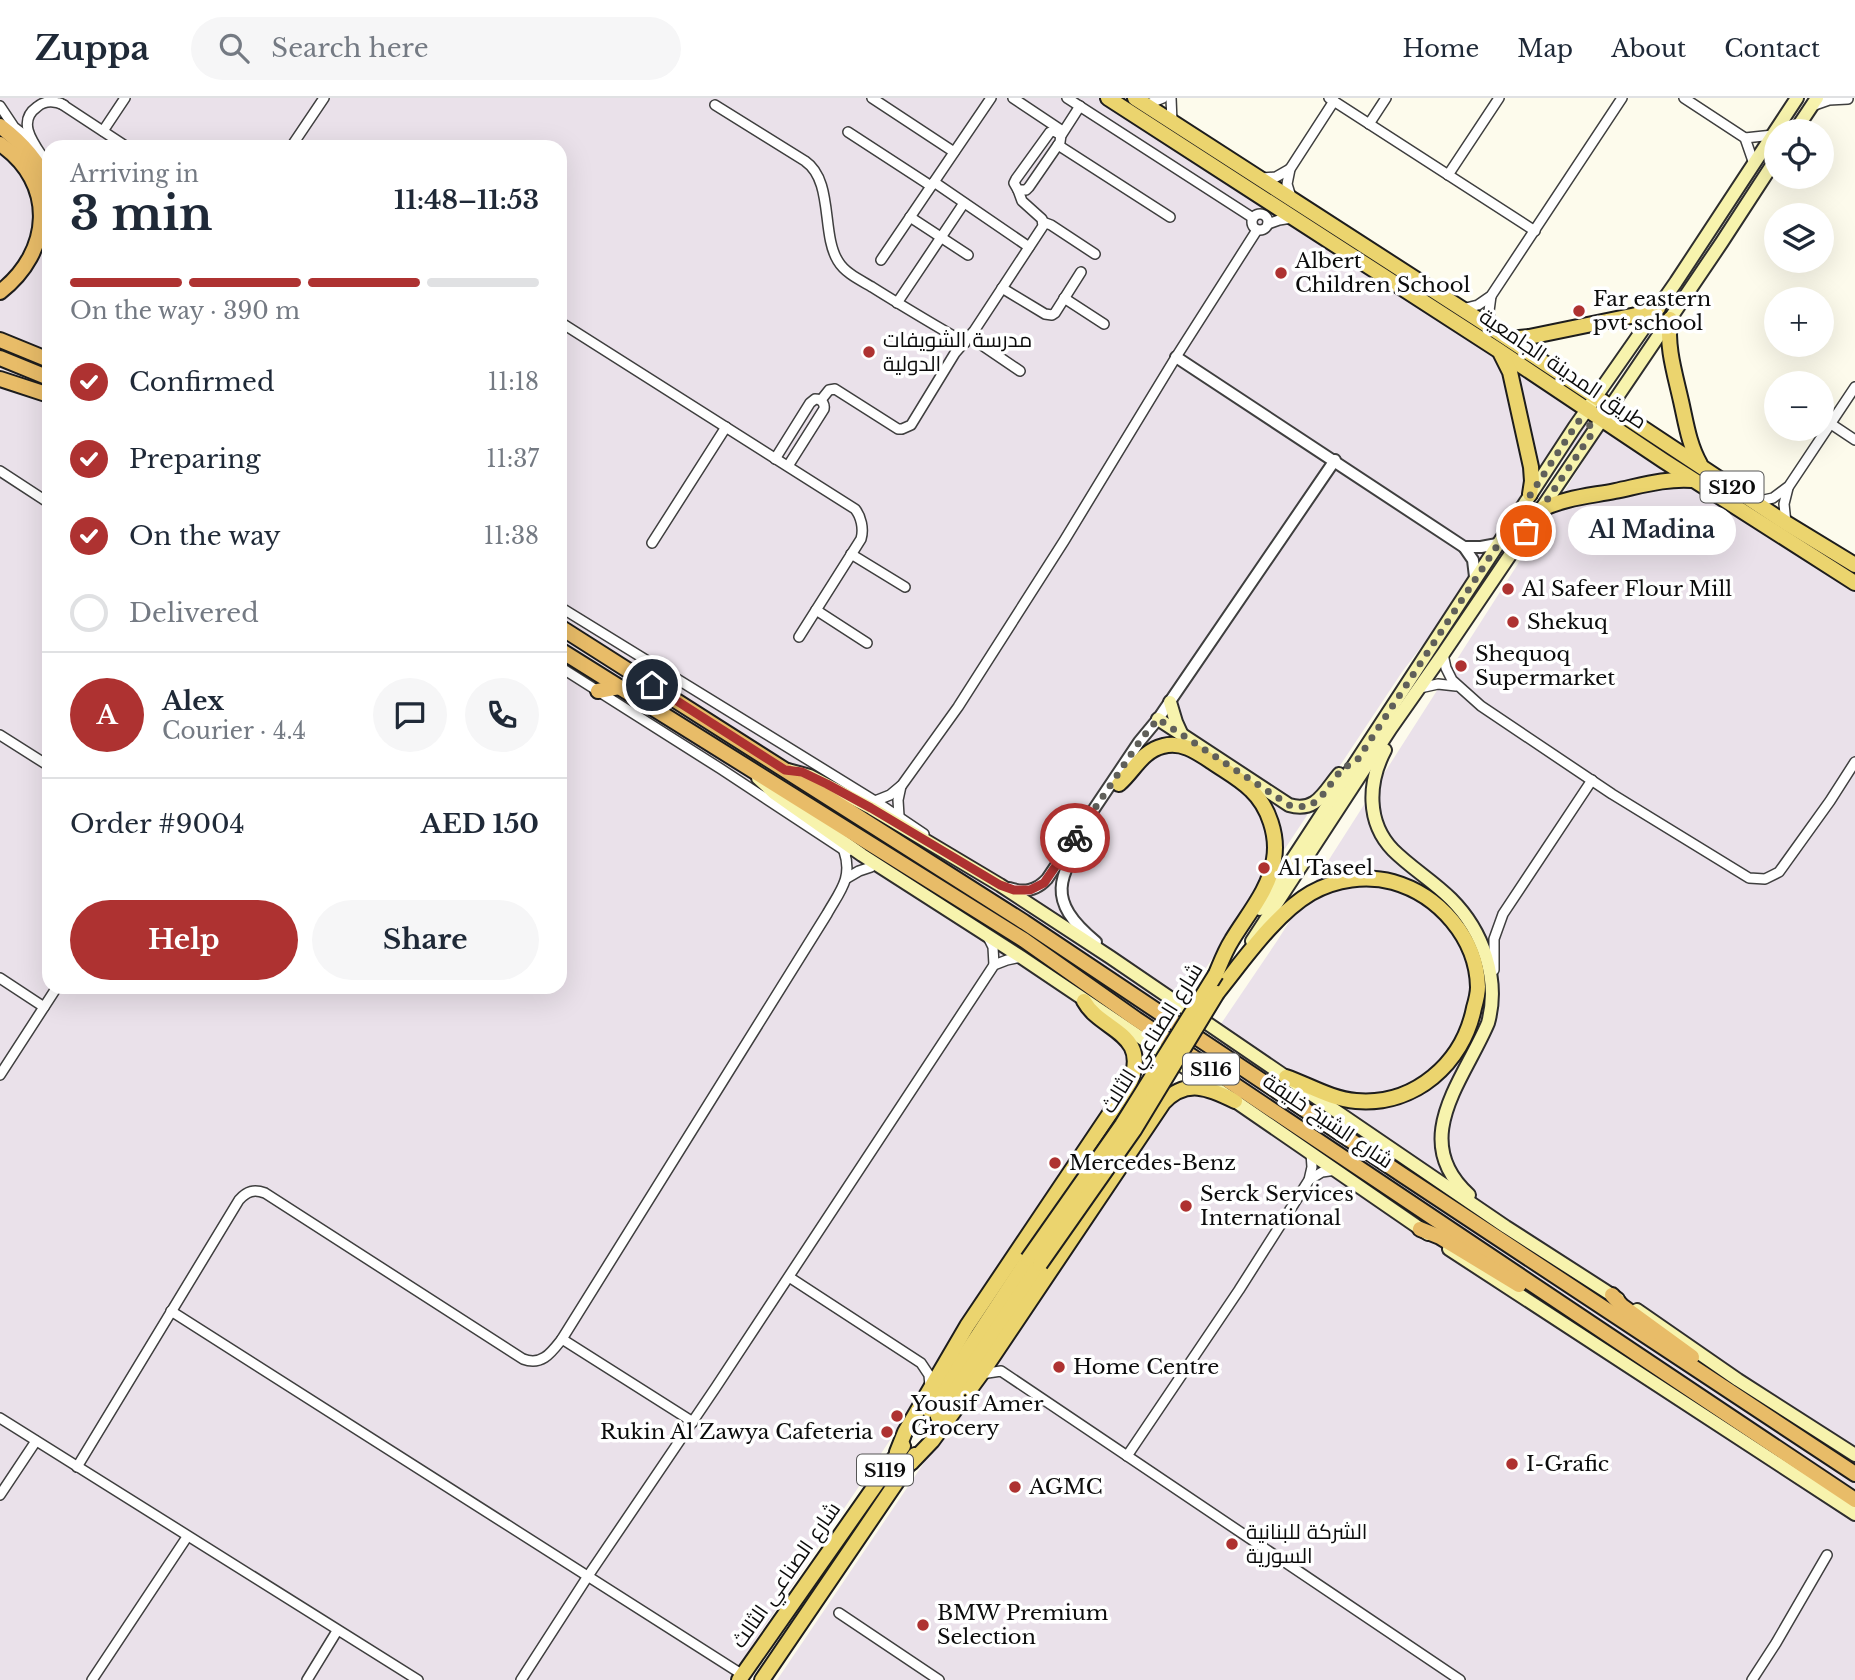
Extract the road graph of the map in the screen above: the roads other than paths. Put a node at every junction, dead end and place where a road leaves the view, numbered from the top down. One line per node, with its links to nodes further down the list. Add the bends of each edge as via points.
1 (52, 98): 19 (street)
2 (125, 98): 28 (street)
3 (324, 98): 34 (street)
4 (872, 98): 38 (street)
5 (990, 98): 38 (street)
6 (1013, 98): 31 (street)
7 (1067, 98): 23 (street)
8 (1108, 98): 27 (main road, طريق المدينة الجامعية / S120)
9 (1163, 98): 18 (street)
10 (1171, 98): 27 (street)
11 (1386, 98): 25 (street)
12 (1499, 98): 43 (street)
13 (1622, 98): 58 (street)
14 (1684, 98): 32 (street)
15 (1797, 98): 24 (main road)
16 (1331, 100): 25 (street); 41 (street)
17 (1850, 100): 21 (street)
18 (1140, 101): 27 (main road, طريق المدينة الجامعية / S120)
19 (64, 105): 28 (street); 35 (street, via 44,103 33,110 27,129)
20 (715, 105): 69 (street, via 815,170 839,264)
21 (1809, 105)
22 (0, 106): 35 (street)
23 (1080, 106): 31 (street); 51 (street)
24 (1783, 119)
25 (1369, 124): 43 (street)
26 (0, 126): 42 (highway, via 33,157)
27 (1169, 129): 45 (main road, طريق المدينة الجامعية / S120, via 1201,140); 48 (main road, طريق المدينة الجامعية / S120)
28 (103, 131): 33 (street)
29 (848, 132): 46 (street)
30 (1764, 136): 32 (street)
31 (1061, 137): 47 (street, via 1029,187); 47 (street, via 1054,131 1048,135 1016,179); 53 (street)
32 (1745, 138): 40 (street)
33 (116, 140)
34 (296, 140)
35 (33, 141): 39 (street)
36 (0, 144): 66 (highway, via 30,176 41,216 31,259)
37 (1764, 149): 40 (main road)
38 (954, 152): 46 (street)
39 (42, 156)
40 (1754, 164): 70 (main road)
41 (1290, 169): 45 (street, via 1276,177); 49 (street, via 1287,184)
42 (42, 174)
43 (1448, 175): 58 (street)
44 (1764, 177): 72 (main road)
45 (1260, 178): 49 (main road, طريق المدينة الجامعية / S120)
46 (933, 184): 50 (street); 52 (street)
47 (1018, 190): 55 (street, via 1022,201)
48 (1258, 196): 51 (street); 54 (main road, طريق المدينة الجامعية / S120)
49 (1292, 199): 71 (main road, طريق المدينة الجامعية / S120)
50 (964, 202): 59 (street); 60 (street)
51 (1256, 216): 56 (street, via 1266,217); 57 (street, via 1252,225)
52 (910, 217): 59 (street); 63 (street)
53 (1170, 217)
54 (1292, 218): 56 (street); 78 (main road, طريق المدينة الجامعية / S120)
55 (1043, 222): 60 (street); 61 (street)
56 (1268, 224): 57 (street)
57 (1257, 230): 80 (street)
58 (1535, 231): 67 (street)
59 (941, 237): 62 (street); 69 (street)
60 (1029, 247): 65 (street)
61 (1094, 254)
62 (968, 255)
63 (881, 260)
64 (1081, 272): 68 (street)
65 (1002, 288): 68 (street, via 1048,316); 76 (street)
66 (0, 292)
67 (1491, 296): 71 (street); 75 (street)
68 (1065, 298): 73 (street)
69 (897, 303): 76 (street)
70 (1658, 308): 78 (main road); 86 (main road)
71 (1462, 309): 75 (main road, طريق المدينة الجامعية / S120)
72 (1670, 319): 90 (main road); 105 (main road, via 1674,369 1689,437)
73 (1104, 324)
74 (567, 327): 95 (street)
75 (1490, 327): 78 (main road, طريق المدينة الجامعية / S120)
76 (967, 340): 82 (street); 88 (street, via 907,428 898,429 835,389)
77 (0, 341): 79 (highway)
78 (1504, 344): 86 (main road, طريق المدينة الجامعية / S120); 89 (main road, طريق المدينة الجامعية / S120); 110 (main road, via 1531,467)
79 (42, 357)
80 (1176, 357): 104 (street); 147 (street, via 972,685)
81 (0, 358): 83 (highway)
82 (1020, 371)
83 (42, 375)
84 (0, 379): 87 (highway)
85 (1855, 387): 93 (street)
86 (1595, 390): 89 (main road); 90 (main road, طريق المدينة الجامعية / S120); 91 (main road)
87 (42, 393)
88 (821, 400): 97 (street, via 812,401); 100 (street, via 824,409)
89 (1574, 400): 91 (main road, طريق المدينة الجامعية / S120)
90 (1615, 400): 92 (main road, طريق المدينة الجامعية / S120); 94 (main road)
91 (1583, 415): 94 (main road, طريق المدينة الجامعية / S120); 99 (main road); 110 (main road)
92 (1626, 415): 98 (main road, via 1618,420); 105 (main road, طريق المدينة الجامعية / S120)
93 (1834, 418)
94 (1601, 420): 98 (main road, طريق المدينة الجامعية / S120); 99 (main road)
95 (726, 427): 103 (street); 115 (street)
96 (1834, 427): 101 (street)
97 (794, 429): 100 (street); 103 (street)
98 (1616, 430): 108 (main road, طريق المدينة الجامعية / S120)
99 (1593, 432): 113 (main road)
100 (807, 437): 106 (street)
101 (1855, 440)
102 (1819, 441): 109 (street)
103 (775, 459): 106 (street)
104 (1335, 460): 117 (street); 135 (street)
105 (1701, 465): 112 (main road, طريق المدينة الجامعية / S120)
106 (788, 466): 118 (street, via 858,512 862,535)
107 (0, 471): 111 (street)
108 (1693, 480): 113 (main road, via 1642,485); 121 (main road, طريق المدينة الجامعية / S120)
109 (1789, 486): 112 (street, via 1773,498); 114 (street, via 1784,504)
110 (1530, 494): 116 (main road)
111 (42, 498)
112 (1755, 502): 114 (main road, طريق المدينة الجامعية / S120)
113 (1540, 510): 129 (main road)
114 (1786, 523): 119 (main road, طريق المدينة الجامعية / S120)
115 (652, 543)
116 (1497, 544): 117 (street); 120 (main road)
117 (1464, 547): 120 (street, via 1473,560)
118 (851, 554): 122 (street); 123 (street)
119 (1855, 565)
120 (1475, 577): 140 (main road)
121 (1855, 583)
122 (905, 587)
123 (816, 610): 126 (street); 127 (street)
124 (567, 611): 148 (street)
125 (567, 632): 144 (highway, شارع الشيخ خليفة / S116)
126 (799, 637)
127 (867, 643)
128 (567, 654): 132 (highway, شارع الشيخ خليفة / S116)
129 (1443, 654): 131 (street); 133 (main road)
130 (567, 671): 134 (street)
131 (1456, 686): 133 (street); 145 (street)
132 (619, 687): 134 (highway); 143 (highway, شارع الشيخ خليفة / S116)
133 (1420, 688): 137 (main road)
134 (598, 691): 150 (street)
135 (1170, 702): 136 (street); 138 (main road)
136 (1155, 723): 138 (main road); 146 (street); 155 (street, via 1044,883 1024,891)
137 (1391, 728): 156 (main road); 162 (main road, via 1372,784 1376,820 1392,848 1451,899 1469,922 1483,948)
138 (1181, 733): 140 (main road, via 1296,807 1316,803 1342,770)
139 (0, 735): 141 (street)
140 (1358, 759): 156 (main road)
141 (42, 762)
142 (1855, 762): 145 (street, via 1784,866 1765,879 1749,878)
143 (751, 770): 154 (main road, via 774,793); 177 (highway, شارع الشيخ خليفة / S116, via 1024,940)
144 (785, 770): 151 (main road, via 827,784); 185 (highway, شارع الشيخ خليفة / S116, via 1035,929)
145 (1592, 780): 162 (street, via 1503,914 1494,939)
146 (1119, 784): 156 (main road, via 1144,755 1172,744 1196,752 1251,790 1270,819 1275,845 1273,869 1263,890); 159 (street, via 1067,865 1061,888 1070,918)
147 (902, 785): 148 (street); 149 (street)
148 (875, 801): 149 (street)
149 (899, 816): 151 (street)
150 (844, 851): 152 (street); 153 (street)
151 (943, 851): 155 (main road)
152 (871, 867): 153 (street); 154 (street)
153 (848, 878): 179 (street)
154 (901, 880): 157 (main road)
155 (1000, 885): 159 (main road)
156 (1265, 913): 167 (main road, via 1339,882 1368,878 1402,885 1432,901 1458,928 1473,957 1478,990 1459,1050 1436,1076 1406,1094 1356,1101); 174 (main road, شارع الصناعي الثالث / S119, bridge, via 1134,1130); 174 (main road, شارع الصناعي الثالث / S119, bridge, via 1230,943 1216,974)
157 (987, 936): 158 (main road); 160 (street)
158 (1021, 957): 160 (street); 164 (main road)
159 (1110, 957): 167 (main road)
160 (994, 965): 175 (street)
161 (0, 978): 165 (street)
162 (1492, 986): 172 (main road, via 1488,1023 1451,1094 1441,1132 1455,1180)
163 (52, 994): 165 (street)
164 (1084, 1001): 168 (main road); 181 (main road, via 1126,1038 1133,1053 1132,1077)
165 (44, 1007): 166 (street)
166 (0, 1075)
167 (1286, 1077): 172 (main road)
168 (1235, 1101): 169 (main road); 180 (main road, via 1198,1088 1168,1097)
169 (1311, 1153): 170 (main road); 171 (street)
170 (1336, 1170): 171 (street); 173 (main road)
171 (1309, 1180): 192 (street)
172 (1506, 1227): 176 (main road)
173 (1420, 1229): 177 (highway, via 1526,1289); 198 (main road)
174 (1034, 1262): 190 (main road, شارع الصناعي الثالث / S119); 193 (main road, شارع الصناعي الثالث / S119)
175 (789, 1277): 182 (street); 188 (street)
176 (1612, 1295): 185 (highway); 191 (main road)
177 (1559, 1301): 197 (highway, شارع الشيخ خليفة / S116)
178 (172, 1311): 179 (street, via 239,1200 258,1191 523,1359 548,1357); 194 (street); 201 (street)
179 (562, 1339): 188 (street)
180 (998, 1349): 183 (street); 184 (main road)
181 (949, 1357): 182 (street); 186 (main road)
182 (921, 1363): 186 (street, via 929,1375)
183 (1001, 1371): 184 (street); 192 (street)
184 (981, 1374): 193 (main road)
185 (1727, 1388): 195 (highway, شارع الشيخ خليفة / S116)
186 (930, 1390): 190 (main road)
187 (0, 1418): 189 (street)
188 (693, 1422): 201 (street)
189 (36, 1441): 194 (street); 196 (street)
190 (897, 1452): 204 (main road, شارع الصناعي الثالث / S119)
191 (1855, 1455)
192 (1127, 1456): 211 (street)
193 (911, 1463): 209 (main road, شارع الصناعي الثالث / S119)
194 (77, 1467): 199 (street)
195 (1855, 1474)
196 (0, 1495)
197 (1855, 1500)
198 (1855, 1514)
199 (187, 1537): 203 (street); 205 (street)
200 (1827, 1555): 212 (street)
201 (588, 1576): 204 (street); 208 (street)
202 (839, 1613): 210 (street)
203 (337, 1631): 206 (street); 207 (street)
204 (741, 1678)
205 (92, 1680)
206 (307, 1680)
207 (418, 1680)
208 (521, 1680)
209 (762, 1680)
210 (939, 1680)
211 (1460, 1680)
212 (1752, 1680)

